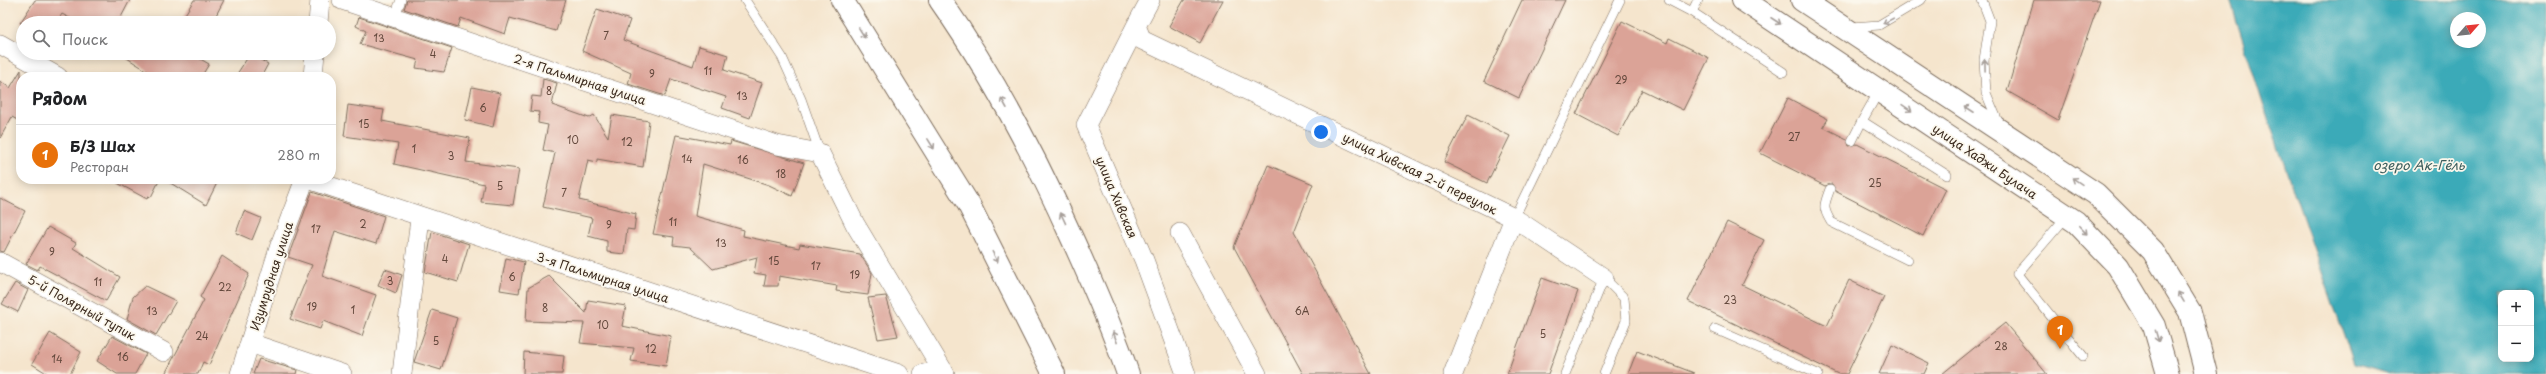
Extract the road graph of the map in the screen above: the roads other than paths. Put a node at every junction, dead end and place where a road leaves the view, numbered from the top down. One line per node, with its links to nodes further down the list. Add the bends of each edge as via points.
1 (320, 0): 16 (street)
2 (342, 0): 17 (street, 2-я Пальмирная улица)
3 (401, 0): 17 (lane)
4 (746, 0): 31 (lane, via 782,58 801,99)
5 (842, 0): 53 (main road, one-way to 53, via 969,205)
6 (940, 0): 54 (main road, one-way to 6, via 1112,330 1042,173 997,90)
7 (1150, 0): 19 (street)
8 (1620, 0): 38 (lane)
9 (1668, 0): 15 (lane)
10 (1698, 0): 15 (lane)
11 (1743, 0): 27 (main road, улица Хаджи Булача, one-way to 27)
12 (1802, 0): 18 (main road)
13 (1921, 0): 18 (lane, one-way to 18, via 1879,25 1860,28)
14 (1982, 0): 29 (lane, one-way to 14, via 1986,94 1984,60 1990,22)
15 (1692, 12): 26 (lane)
16 (319, 16)
17 (394, 18): 31 (street, 2-я Пальмирная улица, via 777,145)
18 (1840, 25): 29 (main road, one-way to 18)
19 (1139, 33): 38 (street, улица Хивская 2-й переулок); 55 (street, улица Хивская, via 1086,125 1144,260)
20 (0, 44): 21 (street)
21 (16, 53)
22 (28, 60): 24 (street)
23 (314, 60): 25 (street)
24 (49, 72)
25 (313, 72)
26 (1783, 72)
27 (1880, 90): 28 (lane); 36 (main road, улица Хаджи Булача, one-way to 36)
28 (1862, 121): 30 (lane); 32 (lane)
29 (2001, 129): 62 (main road, one-way to 29, via 2190,312 2153,251 2096,194)
30 (1852, 141)
31 (820, 153): 47 (street, via 855,224)
32 (1947, 175)
33 (304, 184): 44 (street, Изумрудная улица, via 280,244)
34 (321, 184): 37 (street, 3-я Пальмирная улица)
35 (1830, 189): 40 (lane, via 1824,210 1831,222)
36 (2067, 216): 46 (lane, via 2017,274); 61 (main road, улица Хаджи Булача, one-way to 61, via 2076,222 2118,266 2154,326)
37 (420, 218): 50 (street); 51 (street, 3-я Пальмирная улица)
38 (1514, 218): 42 (street, улица Хивская 2-й переулок); 57 (street)
39 (1180, 233): 56 (street)
40 (1908, 260)
41 (0, 262): 45 (street, 5-й Полярный тупик)
42 (1604, 278): 58 (lane); 59 (lane, via 1624,298 1626,321)
43 (1715, 329): 60 (lane)
44 (250, 343): 48 (street, Изумрудная улица); 49 (street)
45 (164, 352)
46 (2083, 356)
47 (944, 372): 52 (street)
48 (240, 374)
49 (342, 374)
50 (402, 374)
51 (898, 374)
52 (923, 374)
53 (1054, 374)
54 (1128, 374)
55 (1186, 374)
56 (1257, 374)
57 (1453, 374)
58 (1565, 374)
59 (1604, 374)
60 (1818, 374)
61 (2168, 374)
62 (2206, 374)

